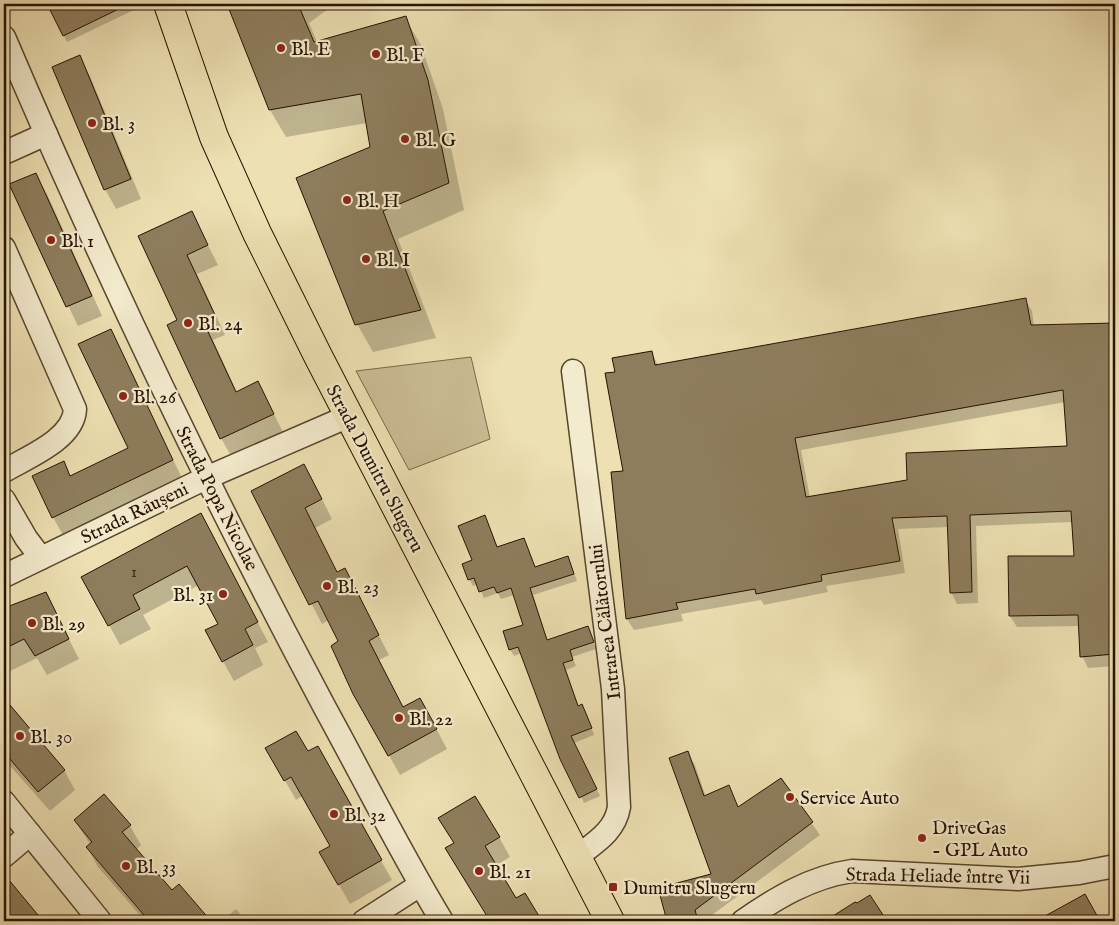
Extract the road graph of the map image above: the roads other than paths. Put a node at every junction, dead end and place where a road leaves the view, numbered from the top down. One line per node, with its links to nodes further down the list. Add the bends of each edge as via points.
1 (168, 4): 7 (main road, Strada Dumitru Slugeru, via 199,96 237,189)
2 (4, 37): 3 (street, Strada Popa Nicolae)
3 (46, 134): 4 (street); 9 (street, Strada Popa Nicolae)
4 (4, 153)
5 (4, 248): 8 (street, via 75,409 75,419 65,434)
6 (573, 371): 16 (street, Intrarea Călătorului, via 613,689 619,807 617,819 610,830)
7 (349, 416): 9 (street, Strada Răușeni); 16 (main road, Strada Dumitru Slugeru)
8 (4, 471)
9 (206, 478): 11 (street, Strada Răușeni); 18 (street, Strada Popa Nicolae)
10 (4, 500): 11 (street)
11 (41, 558): 12 (street, Strada Răușeni)
12 (4, 576)
13 (4, 802): 14 (street)
14 (30, 834): 15 (street); 20 (street)
15 (4, 856)
16 (578, 856): 23 (main road, Strada Dumitru Slugeru)
17 (1115, 866): 19 (street, Strada Heliade între Vii, via 1018,879 852,871 831,874 809,882)
18 (420, 885): 21 (street); 22 (street, Strada Popa Nicolae)
19 (755, 918)
20 (100, 921)
21 (364, 921)
22 (442, 921)
23 (610, 921)

